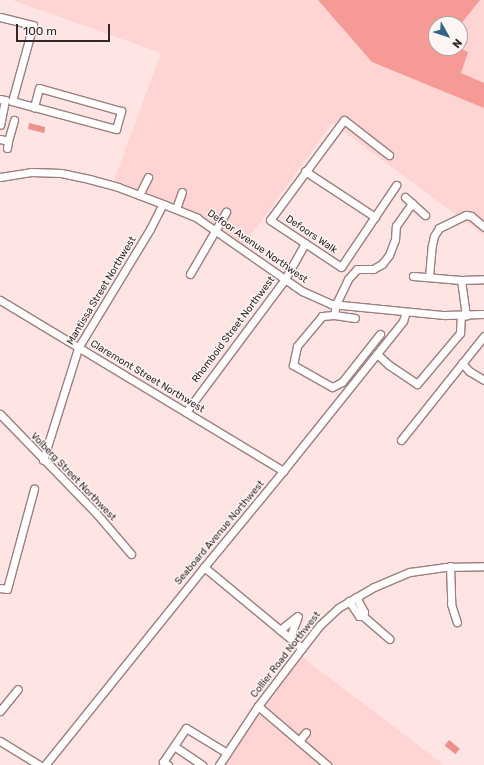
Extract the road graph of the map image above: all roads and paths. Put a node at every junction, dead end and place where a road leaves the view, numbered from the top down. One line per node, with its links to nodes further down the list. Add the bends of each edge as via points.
1 (0, 16): 2 (street, via 33,25)
2 (6, 100): 3 (street); 5 (street)
3 (34, 107): 3 (street, via 116,129 121,111 40,88)
4 (14, 120): 7 (street)
5 (0, 124)
6 (0, 139): 7 (street)
7 (8, 140): 8 (street)
8 (7, 148)
9 (389, 155): 10 (street, Defoors Walk, via 344,120)
10 (305, 171): 22 (street); 25 (street, Defoors Walk, via 270,220)
11 (0, 175): 15 (street, Defoor Avenue Northwest, via 31,172 62,174 88,179)
12 (148, 177): 15 (street)
13 (396, 185): 22 (street, Defoors Walk)
14 (182, 192): 19 (street)
15 (139, 195): 18 (street, Defoor Avenue Northwest)
16 (405, 197): 17 (street)
17 (412, 203): 21 (street); 33 (street, via 396,226 395,239 389,255 382,264 373,269 357,270 348,279)
18 (163, 204): 19 (street, Defoor Avenue Northwest); 41 (street, Mantissa Street Northwest)
19 (176, 209): 24 (street, Defoor Avenue Northwest)
20 (226, 212): 24 (street)
21 (426, 215)
22 (375, 218): 25 (street, Defoors Walk, via 341,267)
23 (484, 227): 28 (street, via 466,215 439,228 432,245)
24 (214, 229): 26 (street); 29 (street, Defoor Avenue Northwest)
25 (305, 242): 29 (street, Rhomboid Street Northwest)
26 (190, 274)
27 (413, 276): 28 (street)
28 (429, 277): 31 (street)
29 (285, 279): 33 (street, Defoor Avenue Northwest, via 310,296); 47 (street, Rhomboid Street Northwest)
30 (484, 279): 31 (street)
31 (457, 280): 37 (street)
32 (0, 300): 41 (street, Claremont Street Northwest)
33 (336, 304): 34 (street, Defoor Avenue Northwest); 36 (street)
34 (406, 312): 37 (street, Defoor Avenue Northwest); 42 (street, Seaboard Avenue Northwest, via 403,321)
35 (484, 314): 37 (street, Defoor Avenue Northwest)
36 (334, 315): 38 (street); 44 (street, via 322,316 297,346 293,365 332,387)
37 (463, 316): 42 (street, via 460,333 417,384)
38 (355, 318)
39 (380, 334): 44 (street)
40 (484, 336): 43 (street)
41 (78, 348): 47 (street, Claremont Street Northwest); 50 (street, Mantissa Street Northwest)
42 (377, 354): 46 (street, Seaboard Avenue Northwest)
43 (462, 363): 45 (street, via 469,371); 49 (street)
44 (345, 379): 46 (street)
45 (484, 380)
46 (352, 385): 51 (street, Seaboard Avenue Northwest)
47 (186, 412): 51 (street, Claremont Street Northwest)
48 (0, 414): 50 (street, Volberg Street Northwest)
49 (401, 440)
50 (43, 460): 53 (street, Volberg Street Northwest, via 96,513)
51 (284, 471): 56 (street, Seaboard Avenue Northwest)
52 (34, 489): 57 (street)
53 (131, 554)
54 (450, 566): 55 (street, Collier Road Northwest); 58 (street, Collier Road Northwest, via 410,572); 61 (street, via 451,604)
55 (484, 566)
56 (204, 567): 62 (street); 76 (street, Seaboard Avenue Northwest)
57 (3, 589)
58 (356, 597): 59 (street, Collier Road Northwest); 60 (street)
59 (349, 601): 60 (street, via 359,616); 65 (street, Collier Road Northwest, via 320,625)
60 (364, 616): 64 (street)
61 (457, 622)
62 (280, 630): 63 (street); 63 (street, via 298,616)
63 (290, 637): 65 (street)
64 (389, 639)
65 (302, 648): 67 (street, Collier Road Northwest)
66 (18, 689): 68 (street)
67 (258, 706): 71 (street); 73 (street, Collier Road Northwest)
68 (0, 711)
69 (306, 732): 71 (street)
70 (0, 741): 75 (street)
71 (300, 741): 79 (street)
72 (174, 746): 73 (street, via 186,728); 74 (street); 77 (street)
73 (227, 753): 78 (street, Collier Road Northwest)
74 (165, 763)
75 (39, 765)
76 (45, 765)
77 (202, 765)
78 (219, 765)
79 (327, 765)

